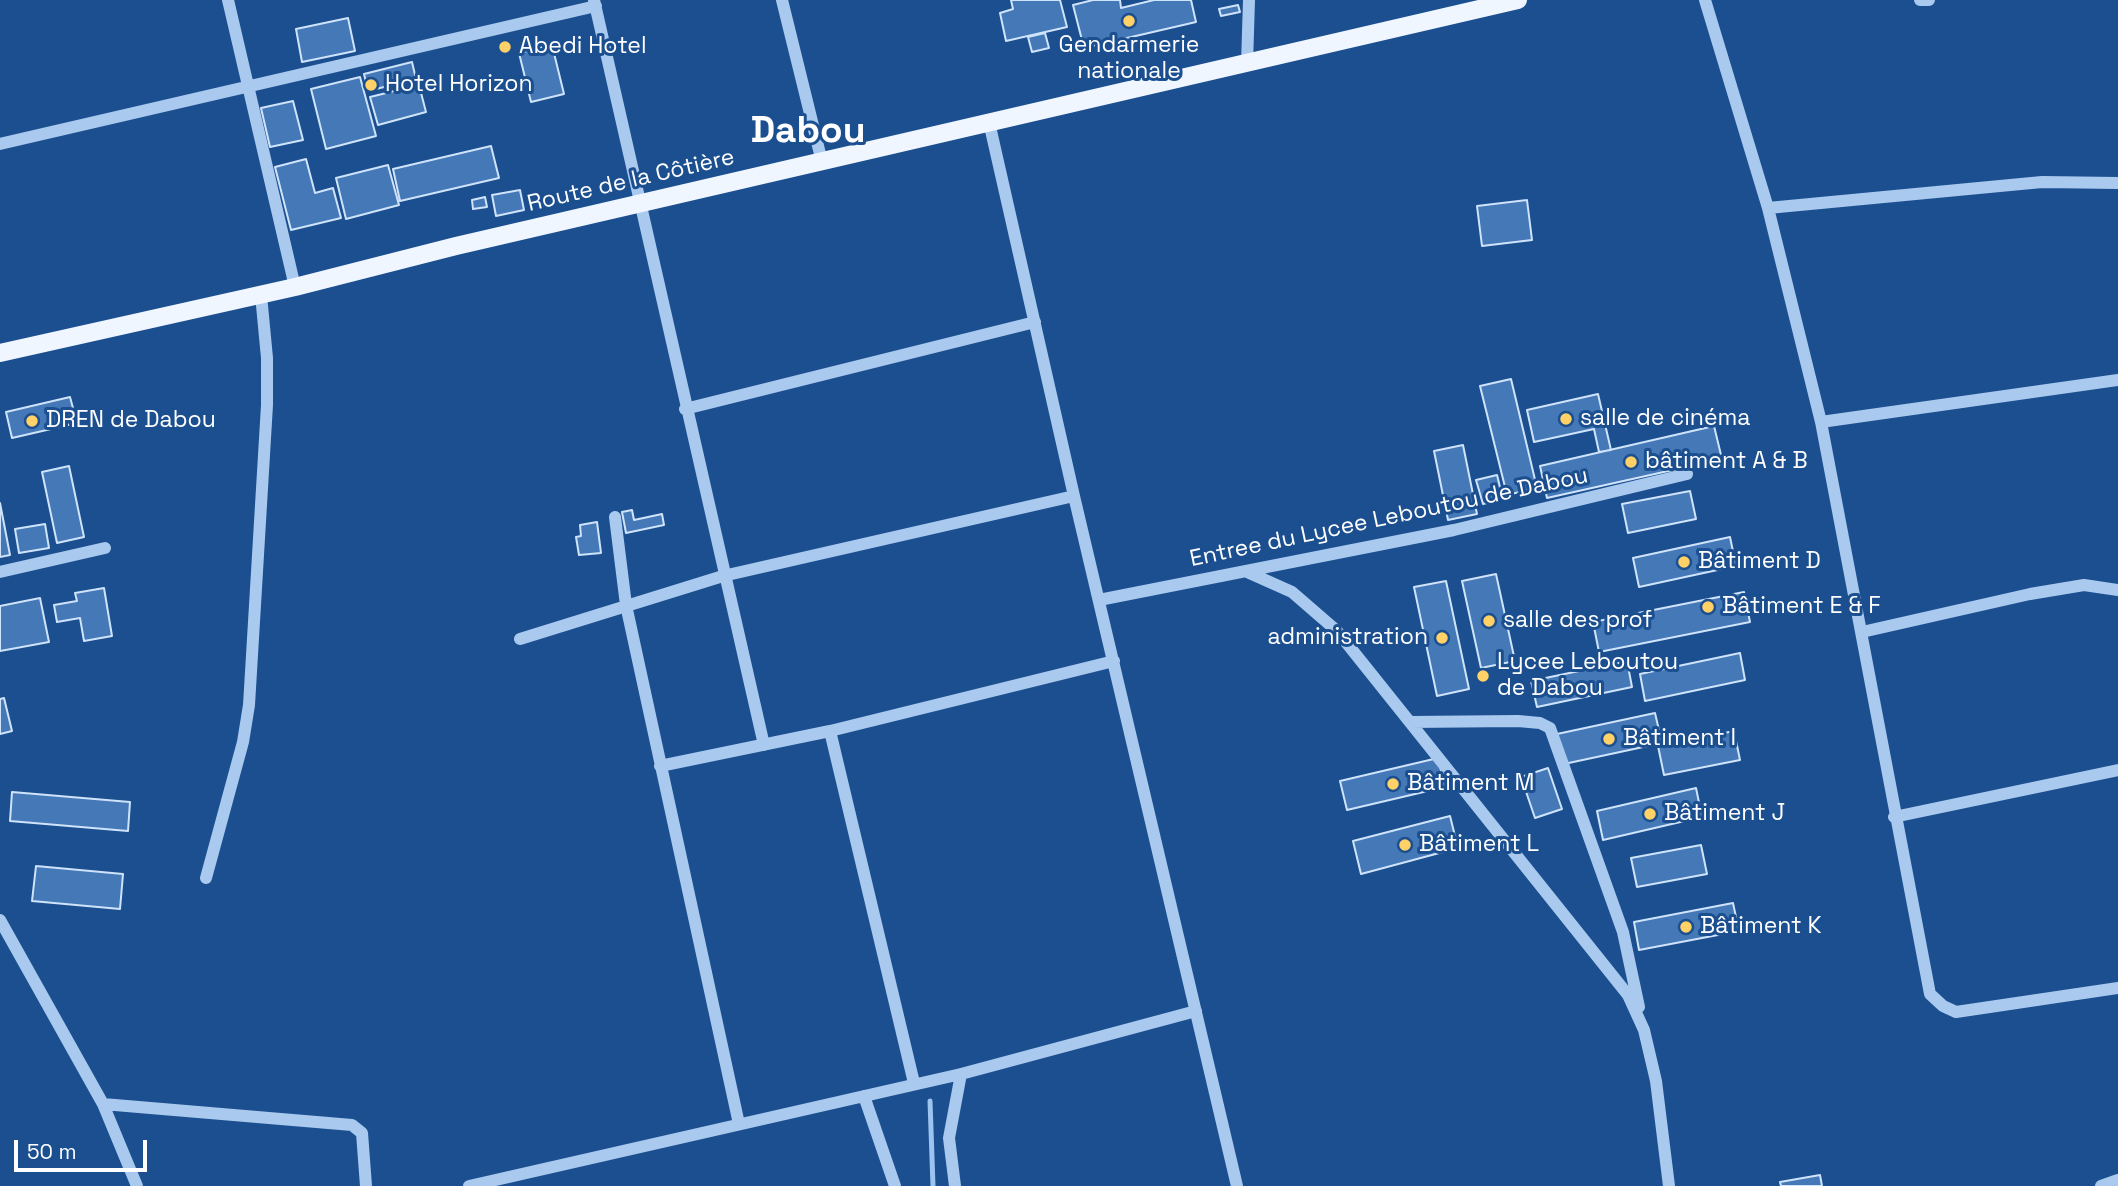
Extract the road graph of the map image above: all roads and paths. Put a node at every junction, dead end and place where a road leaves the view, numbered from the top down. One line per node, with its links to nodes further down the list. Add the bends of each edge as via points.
1 (228, 0): 11 (street)
2 (782, 0): 14 (street)
3 (1250, 0): 10 (street)
4 (1518, 0): 9 (main road, Route de la Côtière)
5 (1705, 0): 17 (street)
6 (1920, 0): 7 (street)
7 (1929, 0)
8 (595, 3): 11 (street); 16 (street)
9 (1456, 7): 10 (main road, Route de la Côtière)
10 (1247, 64): 12 (main road, Route de la Côtière)
11 (248, 86): 13 (street); 18 (street)
12 (989, 122): 14 (main road, Route de la Côtière); 20 (street)
13 (0, 144)
14 (822, 162): 16 (main road, Route de la Côtière)
15 (2118, 183): 17 (street, via 2042,182)
16 (641, 203): 18 (main road, Route de la Côtière); 23 (street)
17 (1768, 208): 24 (street)
18 (295, 287): 19 (main road, Route de la Côtière)
19 (261, 295): 21 (main road, Route de la Côtière); 44 (street, via 267,405 249,705)
20 (1035, 322): 23 (street); 26 (street)
21 (0, 353)
22 (2118, 380): 24 (street)
23 (685, 409): 31 (street)
24 (1821, 422): 35 (street)
25 (1687, 474): 29 (street, Entree du Lycee Leboutou de Dabou, via 1454,530)
26 (1074, 496): 31 (street); 33 (street)
27 (615, 517): 34 (street)
28 (105, 548): 30 (street)
29 (1245, 571): 33 (street, Entree du Lycee Leboutou de Dabou); 38 (street, via 1292,592 1337,631)
30 (0, 572)
31 (723, 576): 34 (street); 40 (street)
32 (2118, 590): 35 (street, via 2084,585 2030,593)
33 (1100, 600): 37 (street)
34 (626, 605): 36 (street); 41 (street)
35 (1862, 632): 43 (street)
36 (520, 639)
37 (1114, 660): 39 (street); 47 (street)
38 (1410, 722): 48 (street, via 1608,968 1628,995); 48 (street, via 1518,720 1550,728 1623,932)
39 (830, 731): 40 (street); 50 (street)
40 (764, 745): 41 (street)
41 (660, 766): 53 (street)
42 (2118, 770): 43 (street)
43 (1894, 817): 46 (street, via 1930,994 1943,1006 1956,1012)
44 (206, 878)
45 (0, 920): 52 (street)
46 (2118, 988)
47 (1196, 1012): 49 (street); 60 (street)
48 (1644, 1030): 61 (street, via 1656,1081)
49 (961, 1074): 50 (street); 59 (street, via 949,1138)
50 (914, 1083): 51 (street)
51 (864, 1096): 53 (street); 58 (street)
52 (103, 1104): 55 (street); 56 (street, via 352,1125 362,1133)
53 (739, 1124): 57 (street)
54 (2118, 1180): 62 (street)
55 (137, 1186)
56 (366, 1186)
57 (469, 1186)
58 (895, 1186)
59 (955, 1186)
60 (1237, 1186)
61 (1669, 1186)
62 (2101, 1186)

